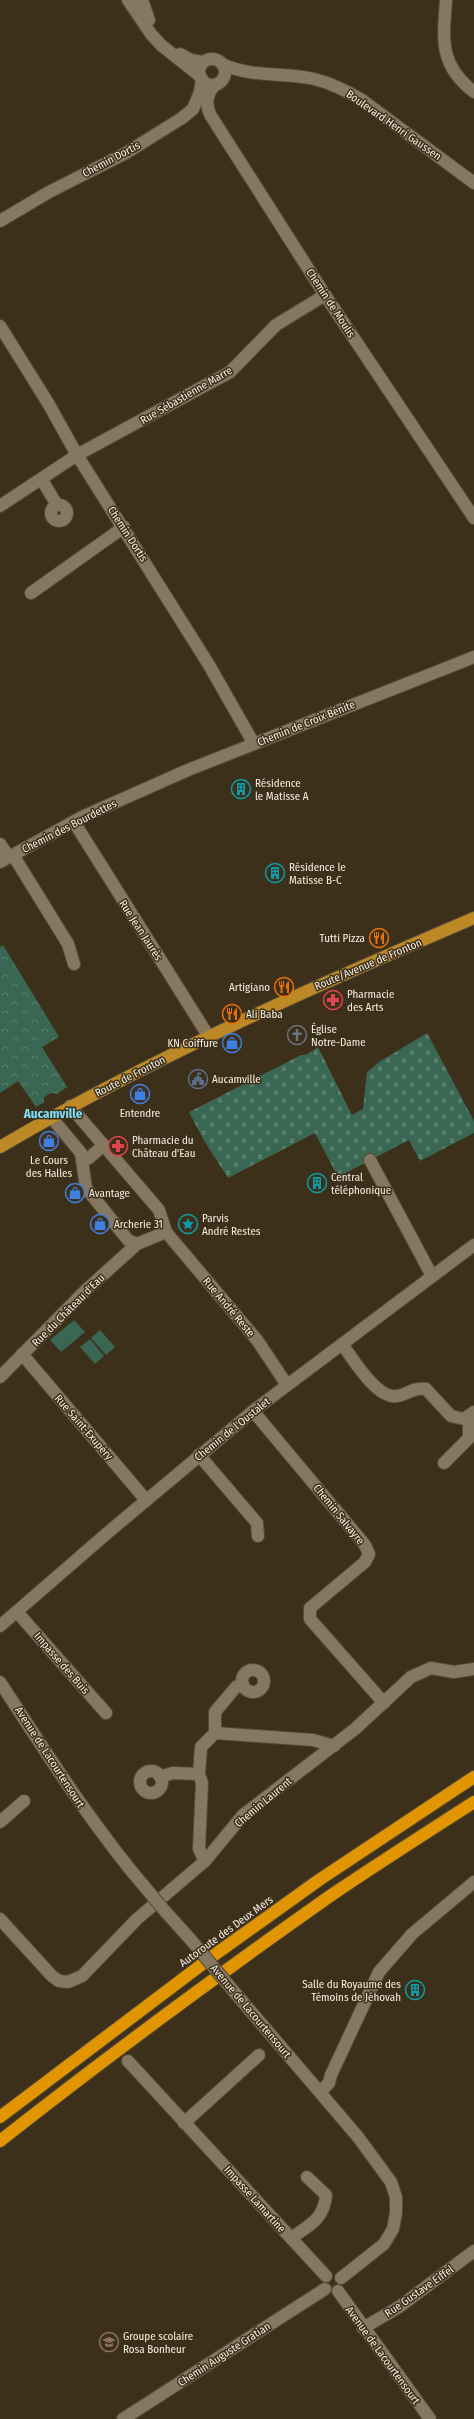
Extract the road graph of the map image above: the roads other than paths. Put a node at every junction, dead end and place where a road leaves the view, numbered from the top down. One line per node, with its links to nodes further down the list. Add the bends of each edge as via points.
1 (128, 0): 7 (street, Boulevard Henri Gaussen, via 151,34)
2 (142, 0): 4 (street, Boulevard Henri Gaussen, via 143,10 161,37 188,59)
3 (446, 0): 9 (street, via 444,45 450,66 456,76)
4 (203, 62): 5 (street, Boulevard Henri Gaussen, via 213,59); 7 (street, via 199,70)
5 (222, 64): 6 (street, Boulevard Henri Gaussen); 8 (street, via 224,74)
6 (260, 75): 8 (street, Boulevard Henri Gaussen); 10 (street, Boulevard Henri Gaussen, via 313,79 343,89 362,100)
7 (201, 78): 8 (street, Boulevard Henri Gaussen, via 208,84); 11 (street, Chemin Dortis, via 200,92 193,109 182,118 126,153 49,192)
8 (219, 82): 12 (street, Chemin de Moulis, via 208,94 208,111)
9 (474, 92)
10 (474, 183)
11 (0, 221)
12 (325, 295): 14 (street, Rue Sébastienne Marre, via 276,325 230,372); 18 (street, Chemin de Moulis)
13 (0, 326): 14 (street, Chemin Dortis)
14 (77, 455): 15 (street, Rue Sébastienne Marre); 19 (street, Chemin Dortis)
15 (42, 480): 16 (street); 17 (street, Rue Sébastienne Marre)
16 (57, 505)
17 (0, 506)
18 (474, 518)
19 (124, 527): 20 (street); 22 (street, Chemin Dortis)
20 (31, 594)
21 (474, 657): 22 (street, Chemin de Croix Bénite)
22 (254, 744): 23 (street, Chemin de Croix Bénite)
23 (140, 792): 24 (street, Chemin des Bourdettes)
24 (74, 822): 26 (street, Chemin des Bourdettes); 30 (street, Rue Jean Jaurès)
25 (0, 844): 26 (street)
26 (7, 858): 28 (street, via 68,944)
27 (474, 918): 29 (main road, Route/Avenue de Fronton)
28 (74, 964)
29 (263, 1011): 30 (main road, Route de Fronton)
30 (209, 1037): 31 (main road, Route de Fronton)
31 (70, 1106): 32 (main road, Route de Fronton); 33 (street)
32 (51, 1117): 34 (main road, Route de Fronton); 35 (street, via 81,1153)
33 (104, 1145): 35 (street); 37 (street, via 159,1210)
34 (0, 1147)
35 (83, 1160): 38 (street, via 86,1188 128,1240)
36 (370, 1160): 40 (street)
37 (166, 1232): 38 (street, Rue du Château d'Eau); 44 (street, Rue André Reste, via 257,1340)
38 (137, 1244): 42 (street, Rue du Château d'Eau, via 86,1290)
39 (474, 1245): 40 (street, Chemin de l'Oustalet)
40 (432, 1276): 41 (street, Chemin de l'Oustalet)
41 (342, 1344): 44 (street, Chemin de l'Oustalet); 46 (street, via 384,1395 395,1396 414,1388 426,1389 458,1420)
42 (22, 1354): 43 (street, Rue du Château d'Eau); 49 (street, Rue Saint-Exupéry)
43 (0, 1377)
44 (287, 1385): 45 (street, Chemin de l'Oustalet)
45 (253, 1411): 47 (street, Chemin de l'Oustalet); 56 (street, Chemin Salvayre, via 365,1544 369,1554 365,1562 310,1608 310,1619)
46 (471, 1414): 48 (street, via 469,1438)
47 (199, 1455): 49 (street, Chemin de l'Oustalet); 50 (street, via 257,1523)
48 (444, 1463)
49 (146, 1500): 51 (street, Chemin de l'Oustalet)
50 (258, 1536)
51 (17, 1612): 52 (street, Chemin de l'Oustalet); 57 (street, Impasse des Buis)
52 (0, 1626)
53 (474, 1669): 56 (street, Chemin Laurent, via 454,1672 431,1668 422,1670)
54 (0, 1682): 71 (street, Avenue de Lacourtensourt, bridge, via 75,1796 122,1860)
55 (243, 1684): 58 (street, via 236,1688 215,1712)
56 (384, 1703): 59 (street, Chemin Laurent)
57 (106, 1714)
58 (215, 1733): 59 (street, via 313,1740); 60 (street, via 201,1747)
59 (334, 1746): 66 (street, Chemin Laurent, via 243,1815)
60 (199, 1774): 61 (street, via 173,1773); 66 (street, via 202,1783 199,1849)
61 (160, 1777)
62 (474, 1777): 72 (highway, Autoroute des Deux Mers, via 319,1880 223,1948)
63 (24, 1801): 65 (street)
64 (474, 1802): 74 (highway, via 332,1896 223,1973)
65 (0, 1822)
66 (205, 1861): 68 (street, Chemin Laurent, via 130,1925 82,1976 68,1982 59,1981 52,1976)
67 (474, 1882): 71 (street, via 412,1934 382,1967 372,1983 329,2083)
68 (0, 1919)
69 (259, 2055): 73 (street)
70 (128, 2061): 73 (street, Impasse Lamartine)
71 (317, 2088): 79 (street, Avenue de Lacourtensourt, via 380,2163 396,2197 393,2229 384,2244)
72 (0, 2117)
73 (184, 2123): 76 (street, Impasse Lamartine)
74 (0, 2140)
75 (307, 2177): 76 (street, via 326,2195 325,2208 315,2221)
76 (291, 2238): 78 (street, Impasse Lamartine)
77 (474, 2252): 82 (street, Rue Gustave Eiffel, via 399,2307)
78 (326, 2276): 79 (street, via 336,2274); 80 (street, via 323,2281)
79 (341, 2278): 81 (street, via 342,2284)
80 (325, 2289): 81 (street, via 331,2293); 83 (street, Chemin Auguste Gratian)
81 (338, 2291): 82 (street, Avenue de Lacourtensourt)
82 (364, 2328): 84 (street, Avenue de Lacourtensourt)
83 (123, 2419)
84 (430, 2419)

